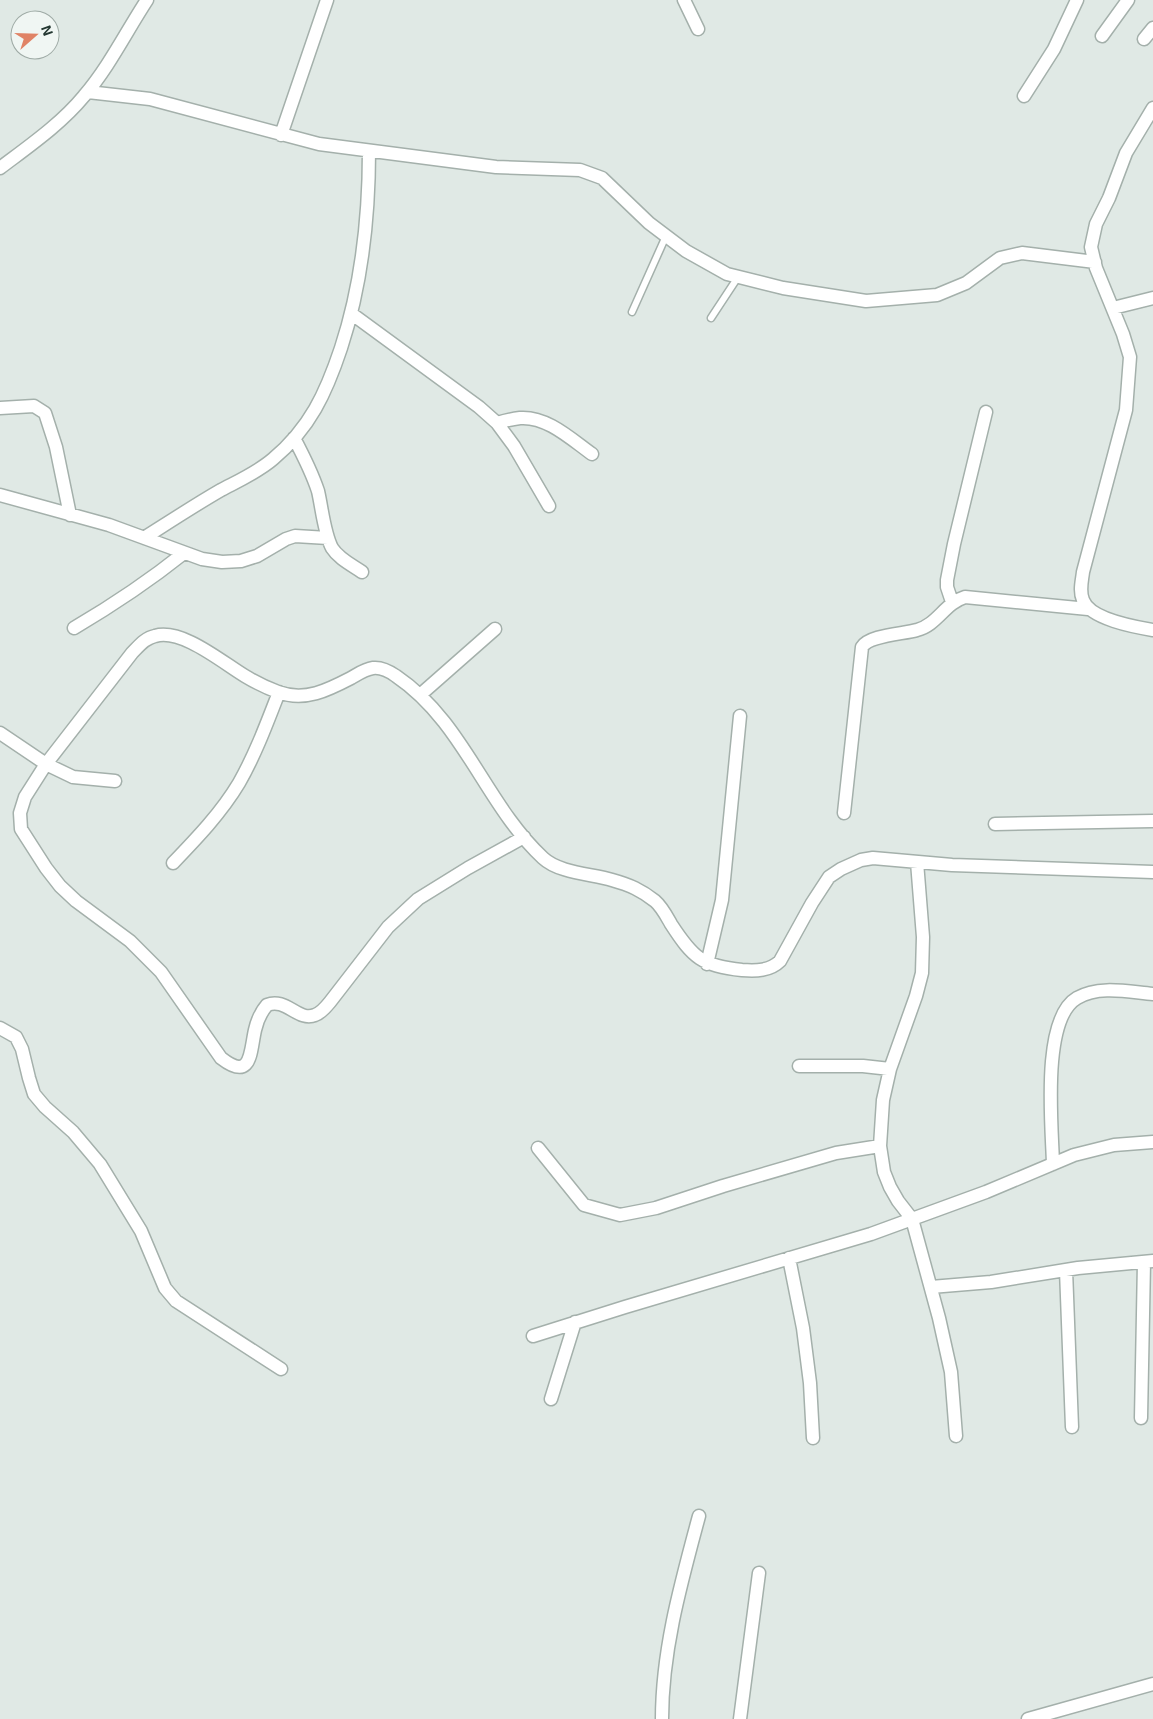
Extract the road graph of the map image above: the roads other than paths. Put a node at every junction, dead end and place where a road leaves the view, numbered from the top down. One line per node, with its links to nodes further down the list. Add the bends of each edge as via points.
1 (148, 0): 10 (street)
2 (327, 0): 13 (street)
3 (684, 0): 6 (street)
4 (1077, 0): 11 (street, via 1054,49)
5 (1128, 0): 8 (street)
6 (698, 28)
7 (1153, 28): 9 (street)
8 (1102, 36)
9 (1144, 39)
10 (88, 92): 13 (street, via 150,99); 15 (street, via 68,113)
11 (1024, 96)
12 (1153, 108): 17 (street, via 1126,153 1096,224 1091,247)
13 (281, 135): 14 (street)
14 (369, 151): 16 (street, via 496,167 580,170 602,178); 22 (street, via 365,244)
15 (0, 168)
16 (666, 236): 18 (street, via 686,251); 21 (lane)
17 (1095, 262): 18 (street, via 1022,253 1000,258 966,283 937,295 866,301 782,288); 20 (street)
18 (738, 277): 23 (lane)
19 (1153, 298): 20 (street)
20 (1113, 308): 37 (street, via 1130,357 1126,410 1084,572 1082,600)
21 (632, 312)
22 (352, 314): 26 (street, via 480,407); 27 (street, via 329,384 314,414)
23 (711, 318)
24 (0, 408): 31 (street, via 34,406 46,413)
25 (986, 412): 36 (street, via 947,580)
26 (497, 423): 28 (street, via 520,418 538,420); 30 (street)
27 (294, 438): 32 (street, via 272,460); 33 (street, via 317,489)
28 (592, 454)
29 (0, 495): 31 (street)
30 (549, 506)
31 (70, 515): 32 (street)
32 (144, 538): 34 (street)
33 (328, 538): 34 (street, via 294,536 241,561 202,559); 35 (street, via 333,549)
34 (184, 552): 38 (street, via 126,597)
35 (362, 572)
36 (952, 602): 37 (street, via 965,597 979,597); 47 (street, via 928,626 868,641 862,647)
37 (1088, 609): 40 (street, via 1131,626)
38 (74, 628)
39 (494, 629): 42 (street)
40 (1153, 630)
41 (279, 692): 42 (street, via 296,697 324,691 374,668 396,676); 45 (street, via 191,643 171,635 155,635 132,653); 52 (street, via 238,784 212,821)
42 (420, 695): 50 (street, via 442,717)
43 (740, 716): 54 (street, via 722,900)
44 (0, 733): 45 (street)
45 (46, 764): 46 (street, via 73,777); 50 (street, via 26,797 20,813 21,829 60,886 130,941 161,972 221,1058 232,1066 246,1065 250,1059 258,1020 267,1005 279,1003 302,1015 313,1016 321,1012 388,927 418,899)
46 (115, 781)
47 (844, 812)
48 (1153, 821): 49 (street)
49 (995, 824)
50 (524, 837): 54 (street, via 545,860 570,872 611,879 638,888 658,903 692,952)
51 (916, 862): 53 (street); 54 (street, via 861,860 829,877 774,967 749,971); 58 (street, via 923,937 922,973)
52 (174, 863)
53 (1153, 872)
54 (707, 964)
55 (1153, 994): 62 (street, via 1107,990 1091,992 1076,998 1063,1012 1054,1037 1051,1077)
56 (0, 1028): 70 (street, via 16,1037 34,1094 100,1164 141,1231 165,1288 176,1301)
57 (799, 1066): 58 (street)
58 (890, 1069): 60 (street, via 883,1100)
59 (1153, 1142): 62 (street, via 1114,1144)
60 (880, 1146): 61 (street, via 836,1152 656,1208 620,1214 584,1205); 63 (street, via 890,1187)
61 (538, 1148)
62 (1053, 1164): 63 (street)
63 (912, 1218): 64 (street, via 871,1234); 67 (street)
64 (789, 1258): 68 (street); 75 (street, via 804,1337)
65 (1149, 1261): 66 (street); 72 (street)
66 (1066, 1270): 67 (street, via 991,1282); 73 (street)
67 (931, 1287): 74 (street, via 951,1372)
68 (575, 1322): 69 (street); 71 (street)
69 (533, 1336)
70 (282, 1369)
71 (551, 1399)
72 (1141, 1418)
73 (1072, 1427)
74 (956, 1436)
75 (813, 1438)
76 (699, 1516): 79 (street, via 668,1644)
77 (759, 1574): 80 (street)
78 (1153, 1684): 81 (street)
79 (662, 1719)
80 (740, 1719)
81 (1028, 1719)

